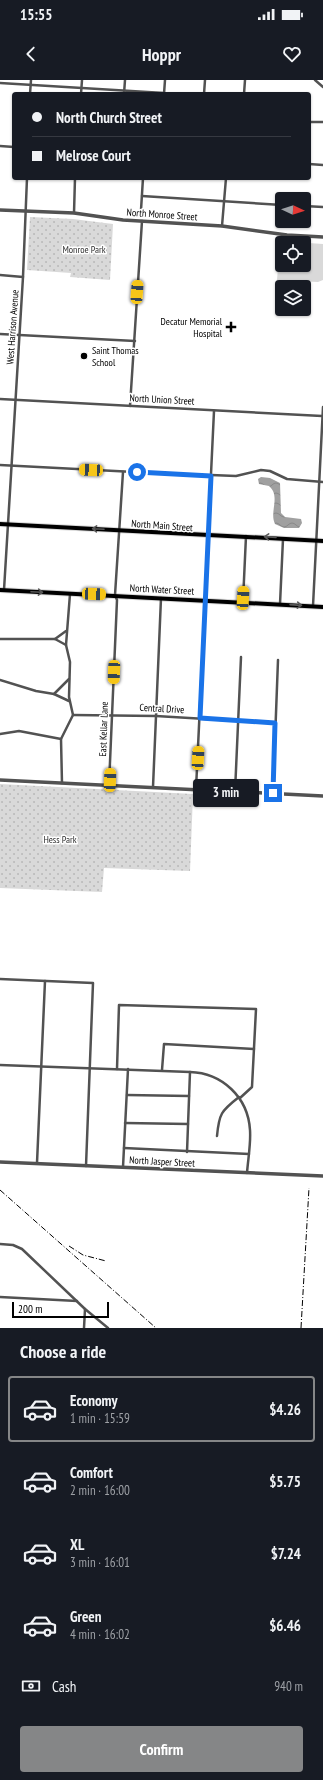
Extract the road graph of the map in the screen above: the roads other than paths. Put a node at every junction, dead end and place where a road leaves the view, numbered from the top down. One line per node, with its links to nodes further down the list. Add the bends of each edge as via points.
1 (31, 80): 9 (street)
2 (82, 80): 11 (street)
3 (125, 80): 12 (street)
4 (165, 80): 16 (street)
5 (205, 80): 17 (street)
6 (245, 80): 18 (street)
7 (315, 80): 10 (street)
8 (0, 82): 9 (street)
9 (30, 84): 11 (street); 13 (street)
10 (323, 87)
11 (82, 88): 12 (street); 14 (street)
12 (124, 90): 15 (street)
13 (30, 92)
14 (81, 92)
15 (151, 92)
16 (164, 92)
17 (204, 92)
18 (244, 92)
19 (311, 122): 20 (street)
20 (323, 122)
21 (0, 146): 22 (street)
22 (12, 147)
23 (311, 164): 24 (street)
24 (323, 165)
25 (27, 180): 36 (street, West Harrison Avenue)
26 (75, 180): 37 (street)
27 (143, 180): 29 (street)
28 (226, 180): 30 (street)
29 (142, 196): 30 (street); 35 (street)
30 (225, 200): 31 (street); 39 (street)
31 (275, 204)
32 (311, 206): 33 (street)
33 (323, 207)
34 (0, 210): 36 (street, North Monroe Street)
35 (141, 210)
36 (26, 211): 37 (street, North Monroe Street); 42 (street, West Harrison Avenue)
37 (74, 213): 38 (street, North Monroe Street)
38 (142, 221): 39 (street, North Monroe Street); 45 (street)
39 (222, 226): 40 (street, North Monroe Street)
40 (323, 237)
41 (0, 275): 42 (street)
42 (23, 276): 44 (street, West Harrison Avenue)
43 (0, 334): 44 (street)
44 (20, 335): 45 (street); 47 (street, West Harrison Avenue)
45 (135, 341): 48 (street)
46 (0, 399): 47 (street, North Union Street)
47 (15, 400): 48 (street, North Union Street); 54 (street, West Harrison Avenue)
48 (130, 406): 50 (street, North Union Street)
49 (323, 407): 51 (street)
50 (214, 410): 52 (street, North Union Street); 56 (street)
51 (323, 412): 52 (street)
52 (322, 416): 57 (street)
53 (0, 465): 54 (street)
54 (12, 466): 55 (street); 60 (street, West Harrison Avenue)
55 (123, 472): 56 (street); 61 (street, East Kellar Lane)
56 (211, 476): 57 (street, via 234,477 262,470 287,479); 62 (street)
57 (319, 481): 58 (street); 65 (street)
58 (323, 482)
59 (0, 524): 60 (main road, North Main Street)
60 (8, 524): 61 (main road, North Main Street, one-way to 60); 67 (street, West Harrison Avenue)
61 (119, 530): 62 (main road, North Main Street); 69 (street, East Kellar Lane)
62 (207, 536): 63 (main road, North Main Street); 71 (street)
63 (246, 536): 64 (main road, North Main Street, one-way to 63); 72 (street)
64 (284, 538): 65 (main road, North Main Street); 73 (street)
65 (315, 540): 66 (main road, North Main Street); 74 (street)
66 (323, 541)
67 (2, 590): 68 (main road, North Water Street, one-way to 68)
68 (70, 594): 69 (main road, North Water Street); 76 (street)
69 (115, 595): 70 (main road, North Water Street); 86 (street, East Kellar Lane, via 117,600)
70 (161, 597): 71 (main road, North Water Street); 88 (street)
71 (204, 599): 72 (main road, North Water Street); 89 (street)
72 (243, 601): 73 (main road, North Water Street)
73 (280, 604): 74 (main road, North Water Street, one-way to 74)
74 (313, 606): 75 (main road, North Water Street)
75 (323, 606)
76 (67, 631): 78 (street); 79 (street)
77 (0, 639): 78 (street)
78 (55, 639): 79 (street)
79 (66, 645): 82 (street, via 69,655)
80 (241, 657): 90 (street)
81 (278, 660): 91 (street)
82 (69, 678): 84 (street); 85 (street)
83 (0, 680): 84 (street)
84 (54, 694): 85 (street)
85 (69, 701): 87 (street)
86 (112, 714): 87 (street, Central Drive); 88 (street, Central Drive); 96 (street, East Kellar Lane)
87 (73, 715): 93 (street)
88 (156, 716): 89 (street, Central Drive); 97 (street)
89 (200, 718): 90 (street, Central Drive); 98 (street)
90 (238, 722): 91 (street, Central Drive); 99 (street)
91 (275, 723): 100 (street)
92 (0, 734): 93 (street, via 19,731)
93 (61, 739): 95 (street)
94 (0, 780): 95 (street)
95 (62, 783): 96 (street)
96 (109, 785): 97 (street)
97 (153, 787): 98 (street)
98 (196, 789): 99 (street)
99 (235, 792): 100 (street)
100 (273, 793): 101 (street)
101 (323, 796)
102 (0, 979): 103 (street)
103 (45, 981): 106 (street); 107 (street, via 93,983)
104 (254, 1049): 108 (street, via 256,1009 120,1005); 110 (street, via 164,1044); 114 (street, via 252,1087)
105 (0, 1065): 106 (street)
106 (42, 1066): 107 (street); 122 (street)
107 (90, 1068): 108 (street); 123 (street)
108 (117, 1068): 109 (street)
109 (128, 1069): 110 (street); 112 (street)
110 (162, 1070): 111 (street)
111 (190, 1072): 113 (street); 114 (street, via 214,1076)
112 (127, 1095): 113 (street); 115 (street)
113 (189, 1096): 116 (street)
114 (239, 1098): 117 (street, via 224,1108 220,1114); 120 (street, via 250,1129)
115 (125, 1123): 116 (street); 118 (street)
116 (188, 1124): 119 (street)
117 (217, 1136)
118 (124, 1148): 119 (street); 124 (street)
119 (187, 1152): 120 (street)
120 (249, 1154): 125 (street)
121 (0, 1162): 122 (street, North Jasper Street)
122 (37, 1163): 123 (street, North Jasper Street)
123 (86, 1166): 124 (street, North Jasper Street)
124 (123, 1167): 125 (street, North Jasper Street)
125 (247, 1173): 126 (street, North Jasper Street)
126 (323, 1176)
127 (0, 1244): 129 (street, via 22,1249)
128 (0, 1297): 129 (street)
129 (77, 1301): 130 (street)
130 (85, 1309): 131 (street); 132 (street)
131 (84, 1328)
132 (108, 1328)

